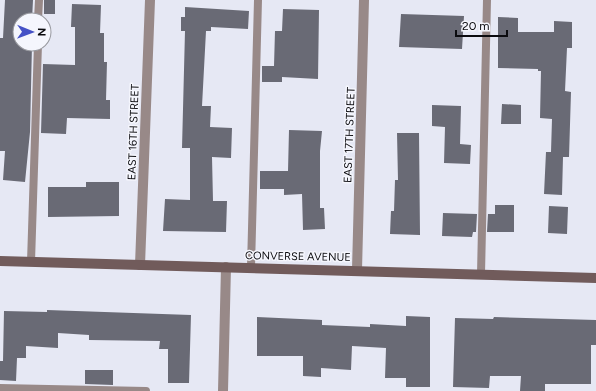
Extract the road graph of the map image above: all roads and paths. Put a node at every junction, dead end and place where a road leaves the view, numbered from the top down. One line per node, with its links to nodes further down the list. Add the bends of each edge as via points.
1 (39, 0): 6 (lane)
2 (150, 0): 10 (street, EAST 16TH STREET)
3 (258, 0): 12 (lane)
4 (364, 0): 13 (street, EAST 17TH STREET)
5 (487, 0): 14 (lane)
6 (38, 12)
7 (38, 52): 9 (lane)
8 (0, 261): 9 (main road, CONVERSE AVENUE)
9 (31, 262): 10 (main road, CONVERSE AVENUE)
10 (140, 265): 11 (main road, CONVERSE AVENUE)
11 (226, 267): 12 (main road, CONVERSE AVENUE); 18 (street)
12 (251, 267): 13 (main road, CONVERSE AVENUE)
13 (357, 270): 14 (main road, CONVERSE AVENUE)
14 (481, 274): 15 (main road, CONVERSE AVENUE)
15 (596, 278)
16 (0, 388): 17 (lane)
17 (146, 391)
18 (223, 391)

